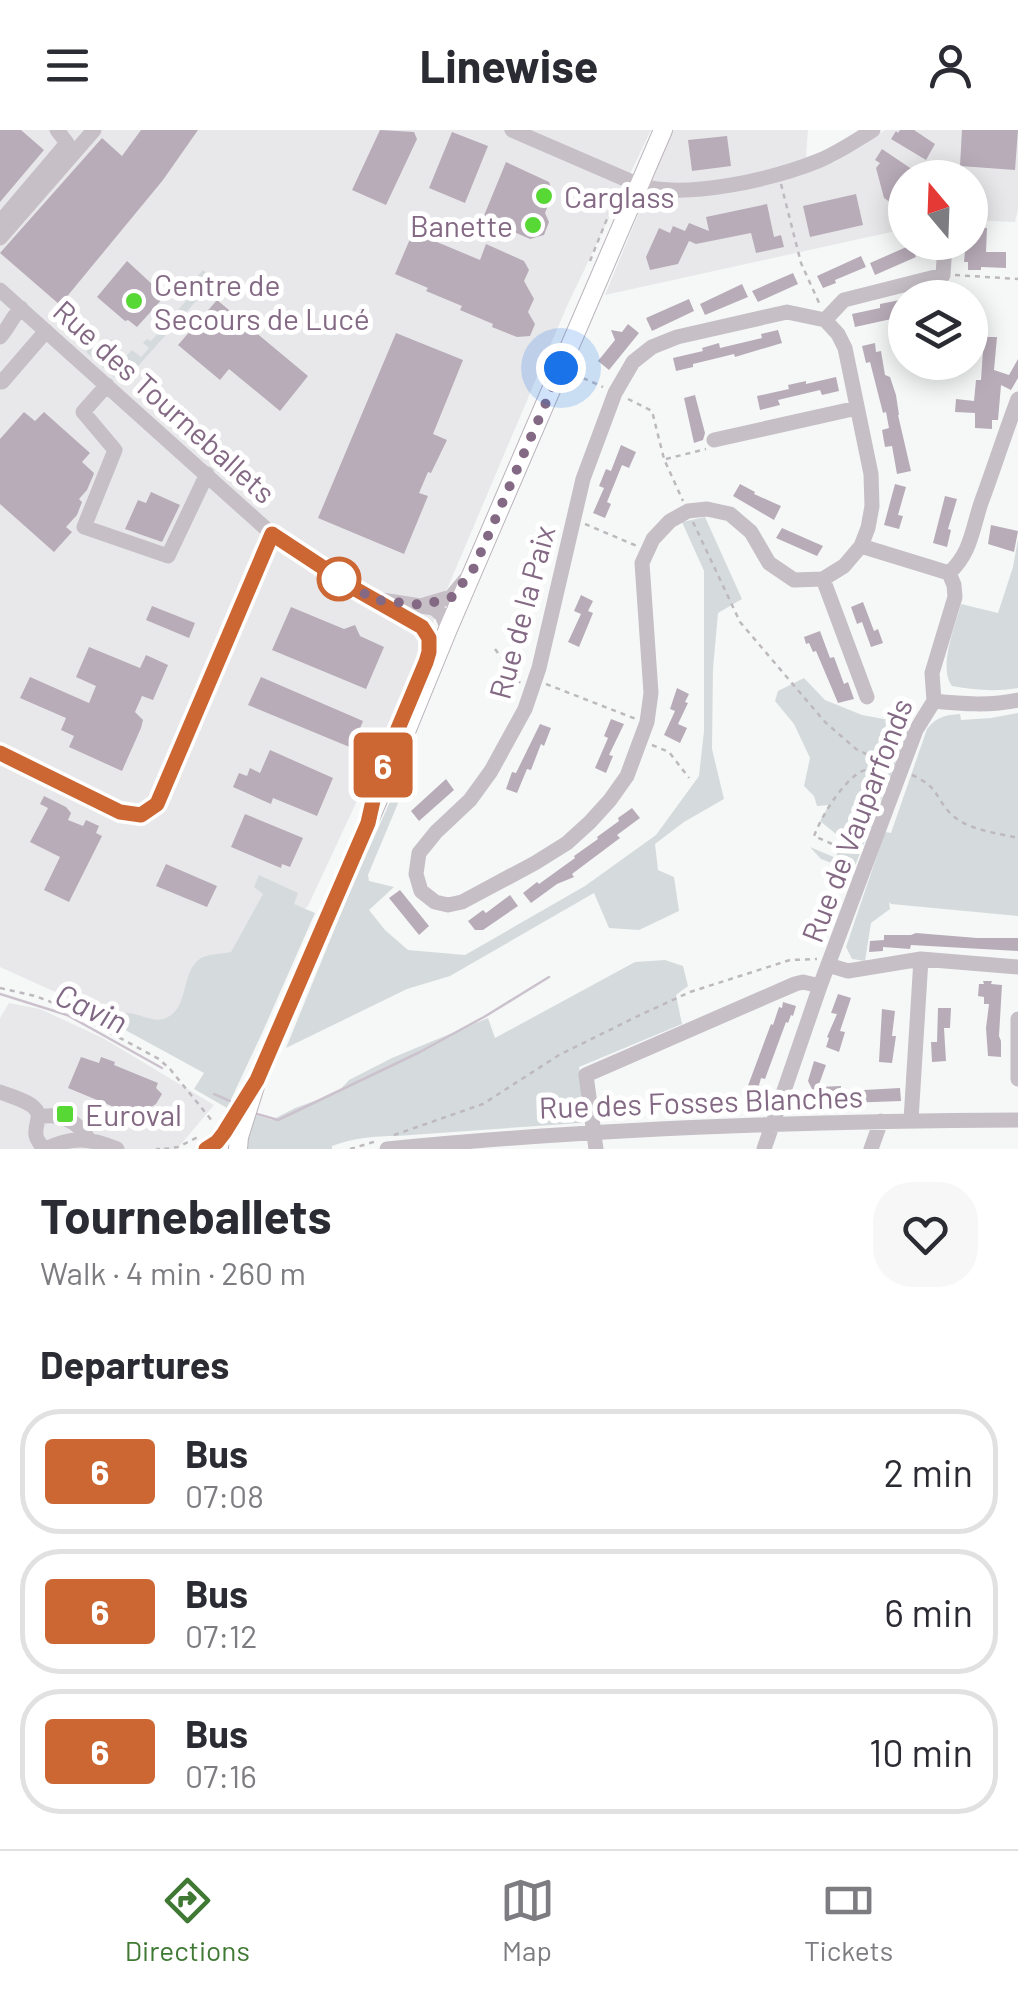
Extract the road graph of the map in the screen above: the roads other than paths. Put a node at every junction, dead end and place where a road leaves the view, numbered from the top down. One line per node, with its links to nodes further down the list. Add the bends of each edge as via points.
1 (57, 130): 7 (street, via 67,143)
2 (94, 130): 8 (street)
3 (512, 130): 6 (street)
4 (663, 130): 6 (main road)
5 (873, 130): 6 (street, via 819,161 779,173 686,192)
6 (631, 182): 24 (main road, via 561,368)
7 (0, 222)
8 (0, 238)
9 (945, 260): 12 (street, via 944,275 844,300)
10 (0, 290): 11 (street, Rue des Tourneballets)
11 (20, 308): 13 (street, Rue des Tourneballets); 14 (street)
12 (825, 320): 18 (street, via 845,348); 26 (street, Rue de la Paix, via 787,312 652,346 633,362 614,392 583,479 530,696 491,771 419,853 422,891 435,902 462,902 566,843 610,800 647,722 642,563 670,521 688,511 730,514 751,532 769,563 794,580)
13 (46, 331): 15 (street); 16 (street, Rue des Tourneballets)
14 (0, 336)
15 (0, 380)
16 (107, 385): 21 (street, Rue des Tourneballets); 21 (street, via 83,412 115,450 84,527 168,556)
17 (1018, 399): 19 (street, Rue de Vauparfonds)
18 (857, 408): 20 (street); 23 (street, via 872,506)
19 (1012, 433): 25 (street, Rue de Vauparfonds, via 970,544)
20 (714, 440)
21 (207, 474): 22 (street, Rue des Tourneballets)
22 (272, 534): 27 (street, Rue des Tourneballets); 33 (street, via 157,804 141,815 120,812)
23 (860, 546): 25 (street); 26 (street)
24 (474, 568): 28 (street, via 452,597); 29 (main road)
25 (949, 573): 32 (street, Rue de Vauparfonds, via 955,597 932,673)
26 (823, 579): 30 (street)
27 (375, 600): 28 (street, Rue des Tourneballets); 34 (street, via 422,627 429,652 379,774)
28 (423, 605): 29 (street, via 440,612)
29 (448, 629): 34 (main road)
30 (867, 697)
31 (1018, 700): 32 (street)
32 (934, 701): 36 (street, Rue de Vauparfonds, via 916,730)
33 (0, 753)
34 (368, 823): 41 (main road)
35 (921, 960): 36 (street, via 848,971); 37 (street); 44 (street)
36 (824, 962): 38 (street, Rue de Vauparfonds)
37 (1018, 967)
38 (820, 986): 47 (street, Rue de Vauparfonds); 48 (street, via 795,984 586,1075)
39 (1018, 1019): 40 (street)
40 (1018, 1079)
41 (257, 1080): 51 (main road); 54 (main road)
42 (0, 1092): 43 (street, via 31,1105)
43 (39, 1118): 49 (street, via 70,1120); 52 (street, via 36,1139)
44 (911, 1120): 45 (street, Rue des Fosses Blanches); 46 (street, Rue des Fosses Blanches)
45 (1018, 1120)
46 (881, 1121): 47 (street, Rue des Fosses Blanches); 57 (street)
47 (772, 1124): 48 (street, Rue des Fosses Blanches); 56 (street, Rue de Vauparfonds)
48 (595, 1132): 50 (street, Rue des Fosses Blanches); 55 (street)
49 (88, 1140): 52 (street); 53 (street)
50 (386, 1141)
51 (209, 1145)
52 (45, 1149)
53 (116, 1149)
54 (238, 1149)
55 (596, 1149)
56 (764, 1149)
57 (871, 1149)

